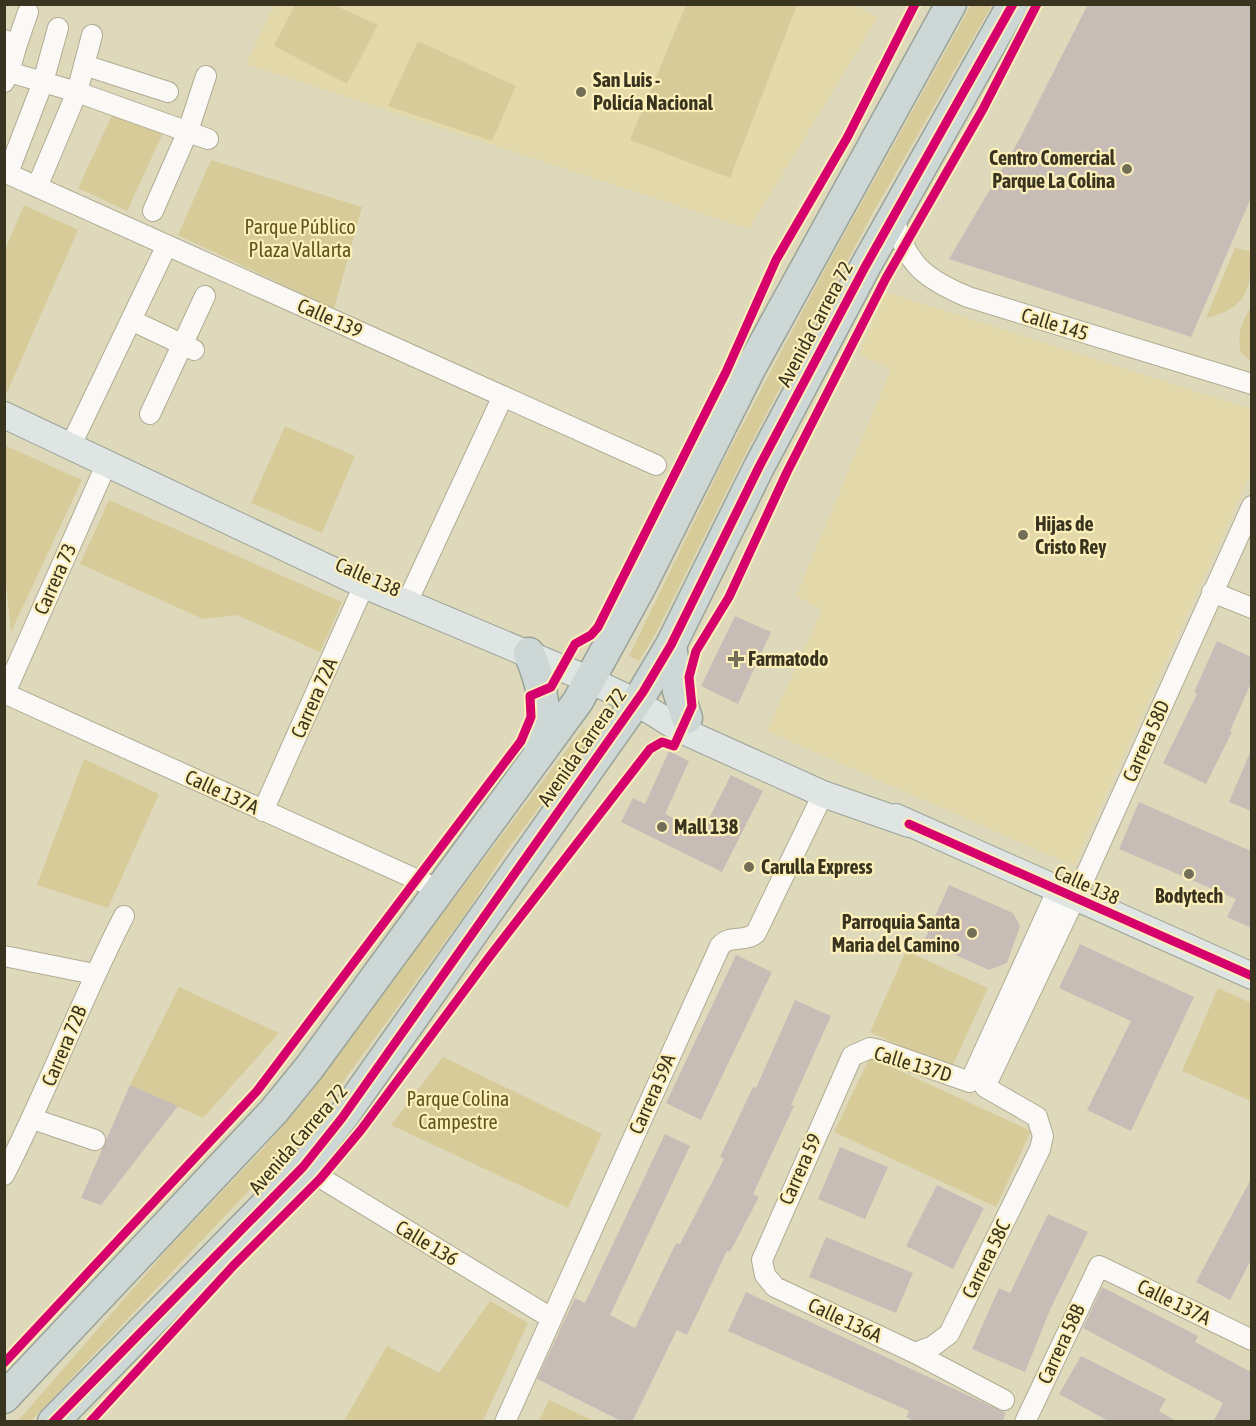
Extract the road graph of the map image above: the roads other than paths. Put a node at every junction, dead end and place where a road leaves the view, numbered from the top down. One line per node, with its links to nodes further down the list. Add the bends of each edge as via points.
1 (951, 4): 40 (highway, Avenida Carrera 72, via 750,369)
2 (1013, 4): 18 (highway, Avenida Carrera 72)
3 (28, 12): 6 (street)
4 (58, 28): 10 (street)
5 (92, 35): 7 (street)
6 (11, 42): 9 (street)
7 (84, 65): 11 (street); 12 (street)
8 (206, 76): 13 (street)
9 (7, 77): 10 (street)
10 (43, 82): 11 (street); 15 (street)
11 (77, 92): 13 (street); 16 (street)
12 (168, 92)
13 (188, 131): 14 (street); 17 (street)
14 (208, 139)
15 (6, 173): 16 (street, Calle 139)
16 (37, 187): 19 (street, Calle 139)
17 (153, 211)
18 (894, 218): 23 (street, Calle 145, via 904,249 915,265 938,284 968,297); 38 (highway, Avenida Carrera 72, via 759,467)
19 (167, 245): 21 (street); 24 (street, Calle 139)
20 (205, 296): 22 (street)
21 (131, 320): 22 (street); 28 (street)
22 (189, 347): 25 (street)
23 (1251, 384)
24 (503, 396): 30 (street, Calle 139); 35 (street)
25 (150, 414)
26 (4, 415): 28 (main road, Calle 138)
27 (4, 431): 29 (main road, Calle 138)
28 (70, 447): 29 (main road, Calle 138)
29 (106, 465): 32 (main road, Calle 138); 41 (street, Carrera 73)
30 (656, 465)
31 (1251, 506): 34 (street, Carrera 58D)
32 (271, 540): 33 (main road, Calle 138); 35 (main road, Calle 138, via 315,554)
33 (364, 585): 37 (main road, Calle 138); 46 (street, Carrera 72A)
34 (1212, 592): 36 (street); 49 (street, Carrera 58D)
35 (410, 596): 37 (main road, Calle 138)
36 (1251, 608)
37 (461, 624): 39 (main road, Calle 138)
38 (671, 645): 42 (highway, Avenida Carrera 72); 43 (highway, via 678,691)
39 (529, 653): 40 (main road, Calle 138); 44 (highway, via 543,690 545,708)
40 (590, 680): 42 (main road, Calle 138); 44 (highway, Avenida Carrera 72)
41 (5, 693): 46 (street, Calle 137A)
42 (636, 702): 43 (main road, Calle 138); 45 (main road, Calle 138, via 681,730); 59 (highway, Avenida Carrera 72, via 388,1057)
43 (687, 718): 47 (main road, Calle 138, via 829,782)
44 (537, 758): 48 (highway, Avenida Carrera 72)
45 (823, 794): 47 (main road, Calle 138); 63 (street, Carrera 59A, via 756,933 729,939 720,946)
46 (263, 811): 48 (street, Calle 137A)
47 (909, 824): 49 (main road, Calle 138)
48 (440, 890): 66 (highway, Avenida Carrera 72, via 274,1111)
49 (1066, 895): 53 (main road, Calle 138); 55 (street, Carrera 58D)
50 (124, 916): 52 (street, Carrera 72B)
51 (4, 956): 52 (street)
52 (94, 974): 56 (street, Carrera 72B)
53 (1251, 976)
54 (857, 1052): 55 (street, Calle 137D, via 879,1050); 62 (street, Carrera 59, via 845,1065 764,1251 765,1275)
55 (977, 1085): 58 (street, Calle 137D, via 1037,1117 1043,1136)
56 (33, 1119): 57 (street); 60 (street, Carrera 72B)
57 (95, 1140)
58 (1041, 1149): 65 (street, Carrera 58C, via 949,1334)
59 (303, 1167): 63 (street, Calle 136); 68 (highway, Avenida Carrera 72)
60 (4, 1175)
61 (1098, 1267): 64 (street, Calle 137A); 70 (street, Carrera 58B)
62 (775, 1287): 65 (street, Calle 136A)
63 (552, 1318): 69 (street, Carrera 59A)
64 (1249, 1332)
65 (915, 1353): 67 (street, Calle 136A)
66 (4, 1398)
67 (1004, 1400)
68 (53, 1422)
69 (505, 1422)
70 (1025, 1422)

